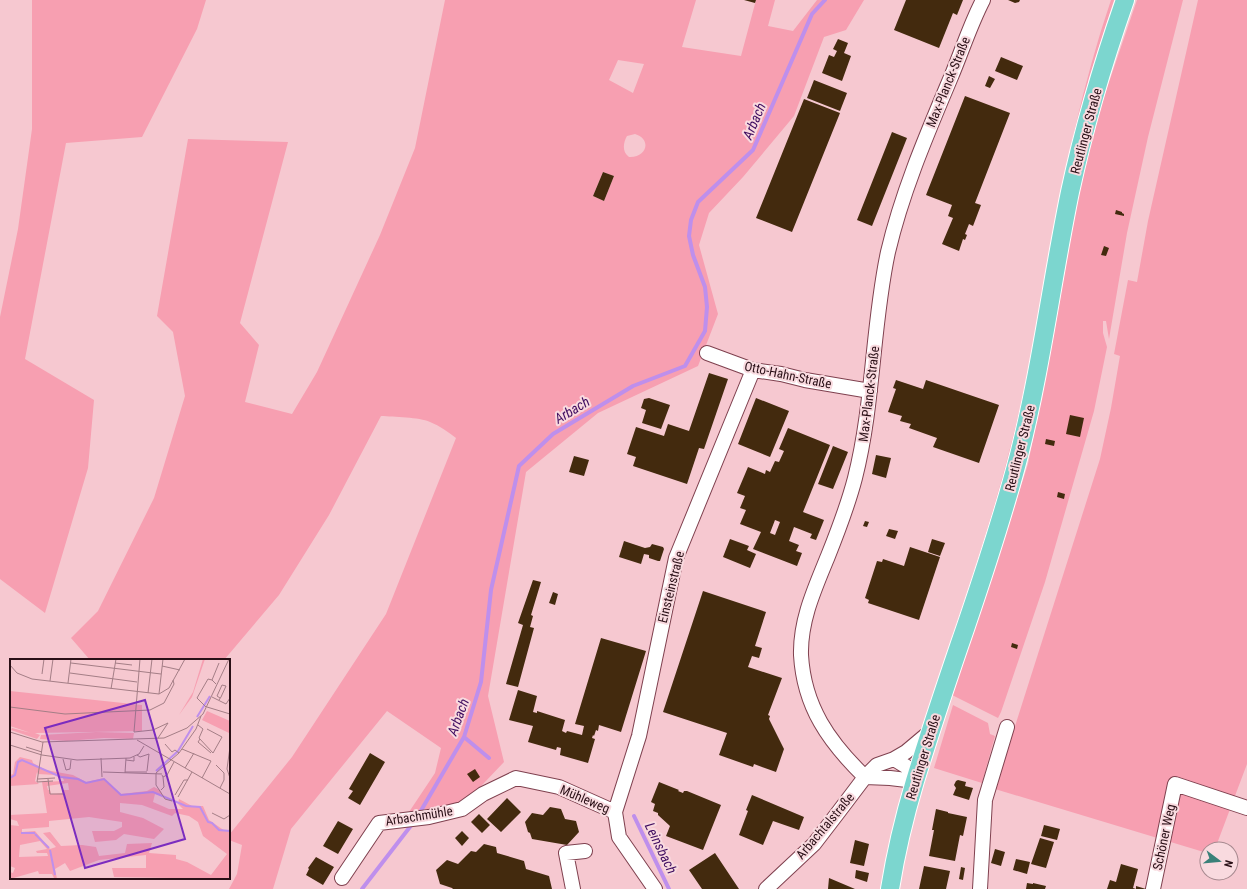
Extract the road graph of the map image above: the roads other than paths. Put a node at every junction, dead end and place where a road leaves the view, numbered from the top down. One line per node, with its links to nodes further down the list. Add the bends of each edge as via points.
1 (983, 0): 5 (street, Max-Planck-Straße, via 926,137 895,227 882,284)
2 (1125, 0): 7 (main road, Reutlinger Straße, via 1102,68 1079,152 1029,413 1009,492)
3 (707, 354): 4 (street, Otto-Hahn-Straße)
4 (753, 370): 5 (street, Otto-Hahn-Straße); 13 (street, Einsteinstraße, via 676,558 639,736)
5 (870, 391): 9 (street, Max-Planck-Straße, via 863,442 853,484 839,529 805,617 801,654 803,675 815,715)
6 (1007, 727): 20 (street, via 985,800)
7 (931, 731): 8 (street, Arbachtalstraße); 11 (main road, Reutlinger Straße)
8 (894, 759): 9 (street, Arbachtalstraße, via 877,765); 11 (street, via 907,767)
9 (864, 777): 11 (street); 18 (street, Arbachtalstraße, via 814,844)
10 (516, 778): 13 (street, Mühleweg, via 558,787); 15 (street, Arbachmühle, via 483,794 462,809 429,817 379,823)
11 (915, 781): 19 (main road, Reutlinger Straße, via 904,816)
12 (1247, 808): 21 (street, Schöner Weg, via 1175,784)
13 (615, 812): 17 (street, Mühleweg, via 619,837)
14 (585, 851): 16 (street, via 566,853)
15 (342, 878)
16 (573, 889)
17 (655, 889)
18 (766, 889)
19 (890, 889)
20 (980, 889)
21 (1153, 889)

